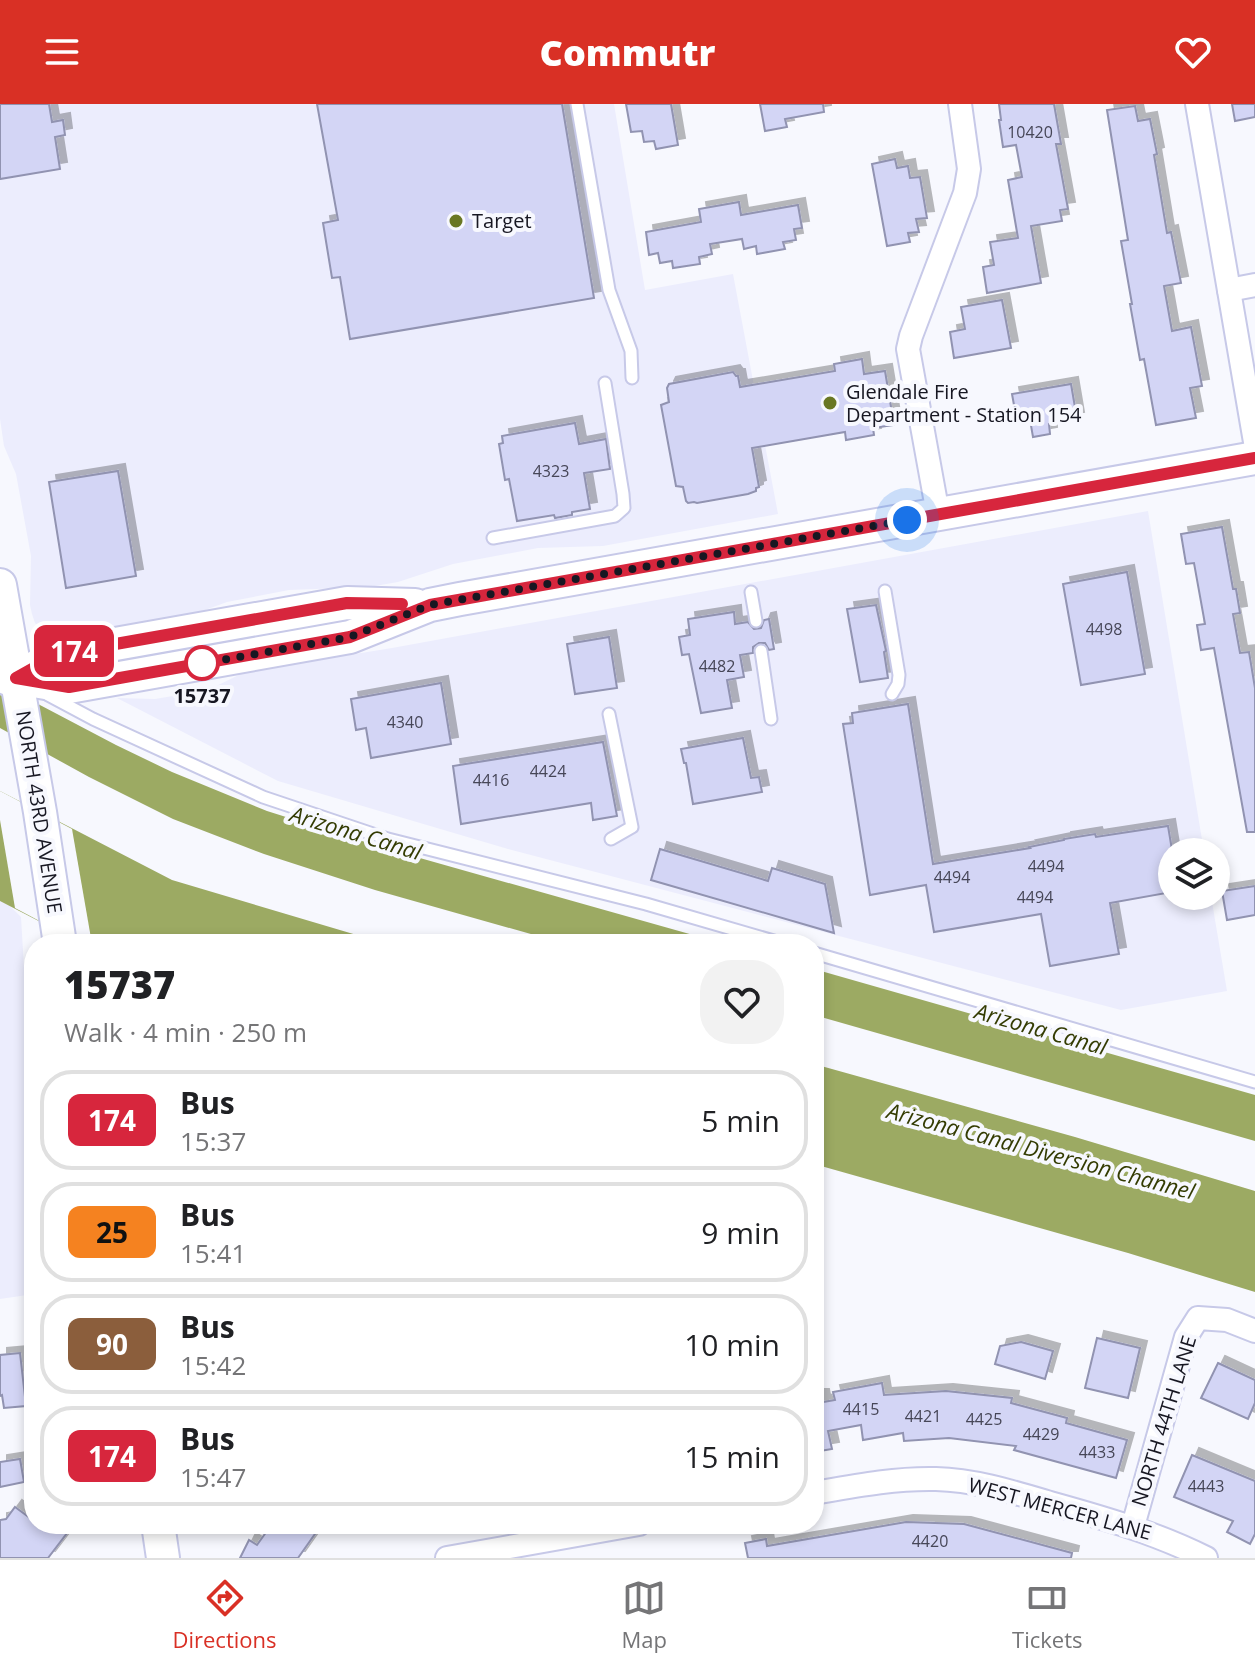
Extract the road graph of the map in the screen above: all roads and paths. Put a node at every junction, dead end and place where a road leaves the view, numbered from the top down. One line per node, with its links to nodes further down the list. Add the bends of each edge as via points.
1 (577, 104): 6 (lane, via 609,290 631,351)
2 (960, 104): 10 (street, via 969,169 965,193 908,349)
3 (1197, 104): 5 (street)
4 (1255, 285): 5 (street)
5 (1229, 290): 8 (street)
6 (632, 378)
7 (605, 383): 11 (lane, via 624,508 615,516)
8 (1255, 442)
9 (1255, 458): 10 (main road)
10 (938, 514): 17 (main road, via 430,605 350,637 98,682 69,687)
11 (493, 538)
12 (0, 585): 17 (main road, NORTH 43RD AVENUE)
13 (885, 591): 18 (lane, via 899,675)
14 (751, 592): 15 (lane)
15 (756, 621)
16 (761, 651): 20 (lane)
17 (8, 679): 22 (main road, NORTH 43RD AVENUE, via 24,720); 23 (lane, via 263,797 388,839)
18 (892, 694)
19 (609, 714): 21 (lane, via 632,827)
20 (771, 719)
21 (611, 839)
22 (59, 934)
23 (750, 934)
24 (824, 956): 25 (lane)
25 (1255, 1082)
26 (1255, 1331): 28 (street, NORTH 44TH LANE, via 1227,1320 1198,1318 1186,1337)
27 (824, 1492): 28 (street, WEST MERCER LANE, via 940,1479 1000,1489)
28 (1133, 1526): 33 (street, WEST MERCER LANE)
29 (159, 1534): 31 (main road)
30 (583, 1534): 32 (street)
31 (163, 1558)
32 (447, 1558)
33 (1206, 1558)

